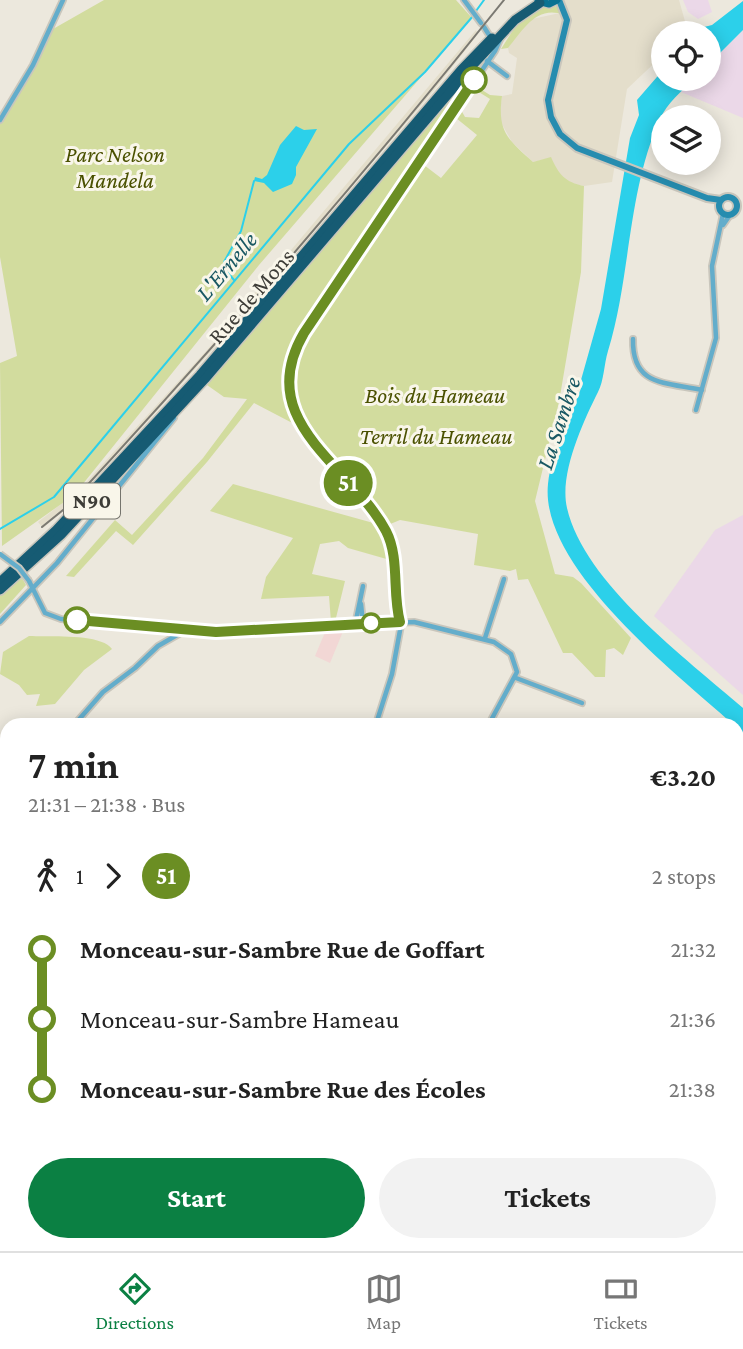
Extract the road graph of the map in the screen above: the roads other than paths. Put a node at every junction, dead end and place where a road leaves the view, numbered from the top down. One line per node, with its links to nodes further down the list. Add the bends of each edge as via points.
1 (63, 0): 7 (street, via 33,65)
2 (464, 0): 5 (street, via 482,25)
3 (536, 1): 4 (main road); 5 (highway, Rue de Mons / N90); 5 (highway, Rue de Mons / N90)
4 (558, 2): 8 (street, via 567,20 548,94 551,117 569,143)
5 (490, 51): 6 (street); 12 (highway, Rue de Mons / N90); 12 (highway, Rue de Mons / N90); 22 (street, via 304,333 290,362 292,404 302,427 387,535)
6 (507, 76)
7 (0, 120)
8 (720, 203): 9 (street); 9 (street, via 731,197)
9 (735, 212): 11 (street, via 722,226 712,266 716,338)
10 (633, 339): 11 (street, via 632,360 643,375)
11 (702, 390): 13 (street)
12 (177, 405): 16 (highway, N90); 17 (street, Rue de Mons, via 178,414 57,563); 19 (highway, N90, via 61,535)
13 (696, 410)
14 (0, 554): 17 (street, bridge, via 19,568)
15 (504, 579): 26 (street)
16 (0, 582)
17 (30, 584): 21 (street, Rue de Mons); 25 (street, via 45,612 69,619)
18 (363, 586): 20 (street)
19 (0, 590)
20 (360, 600): 23 (street); 24 (street)
21 (0, 622)
22 (400, 622): 23 (street); 26 (street); 30 (street, via 393,674)
23 (363, 624): 24 (street)
24 (355, 625): 25 (street, via 237,632)
25 (184, 630): 29 (street, via 103,692)
26 (485, 639): 27 (street, via 511,654)
27 (516, 678): 28 (street); 31 (street)
28 (582, 703)
29 (80, 718)
30 (378, 718)
31 (493, 718)

